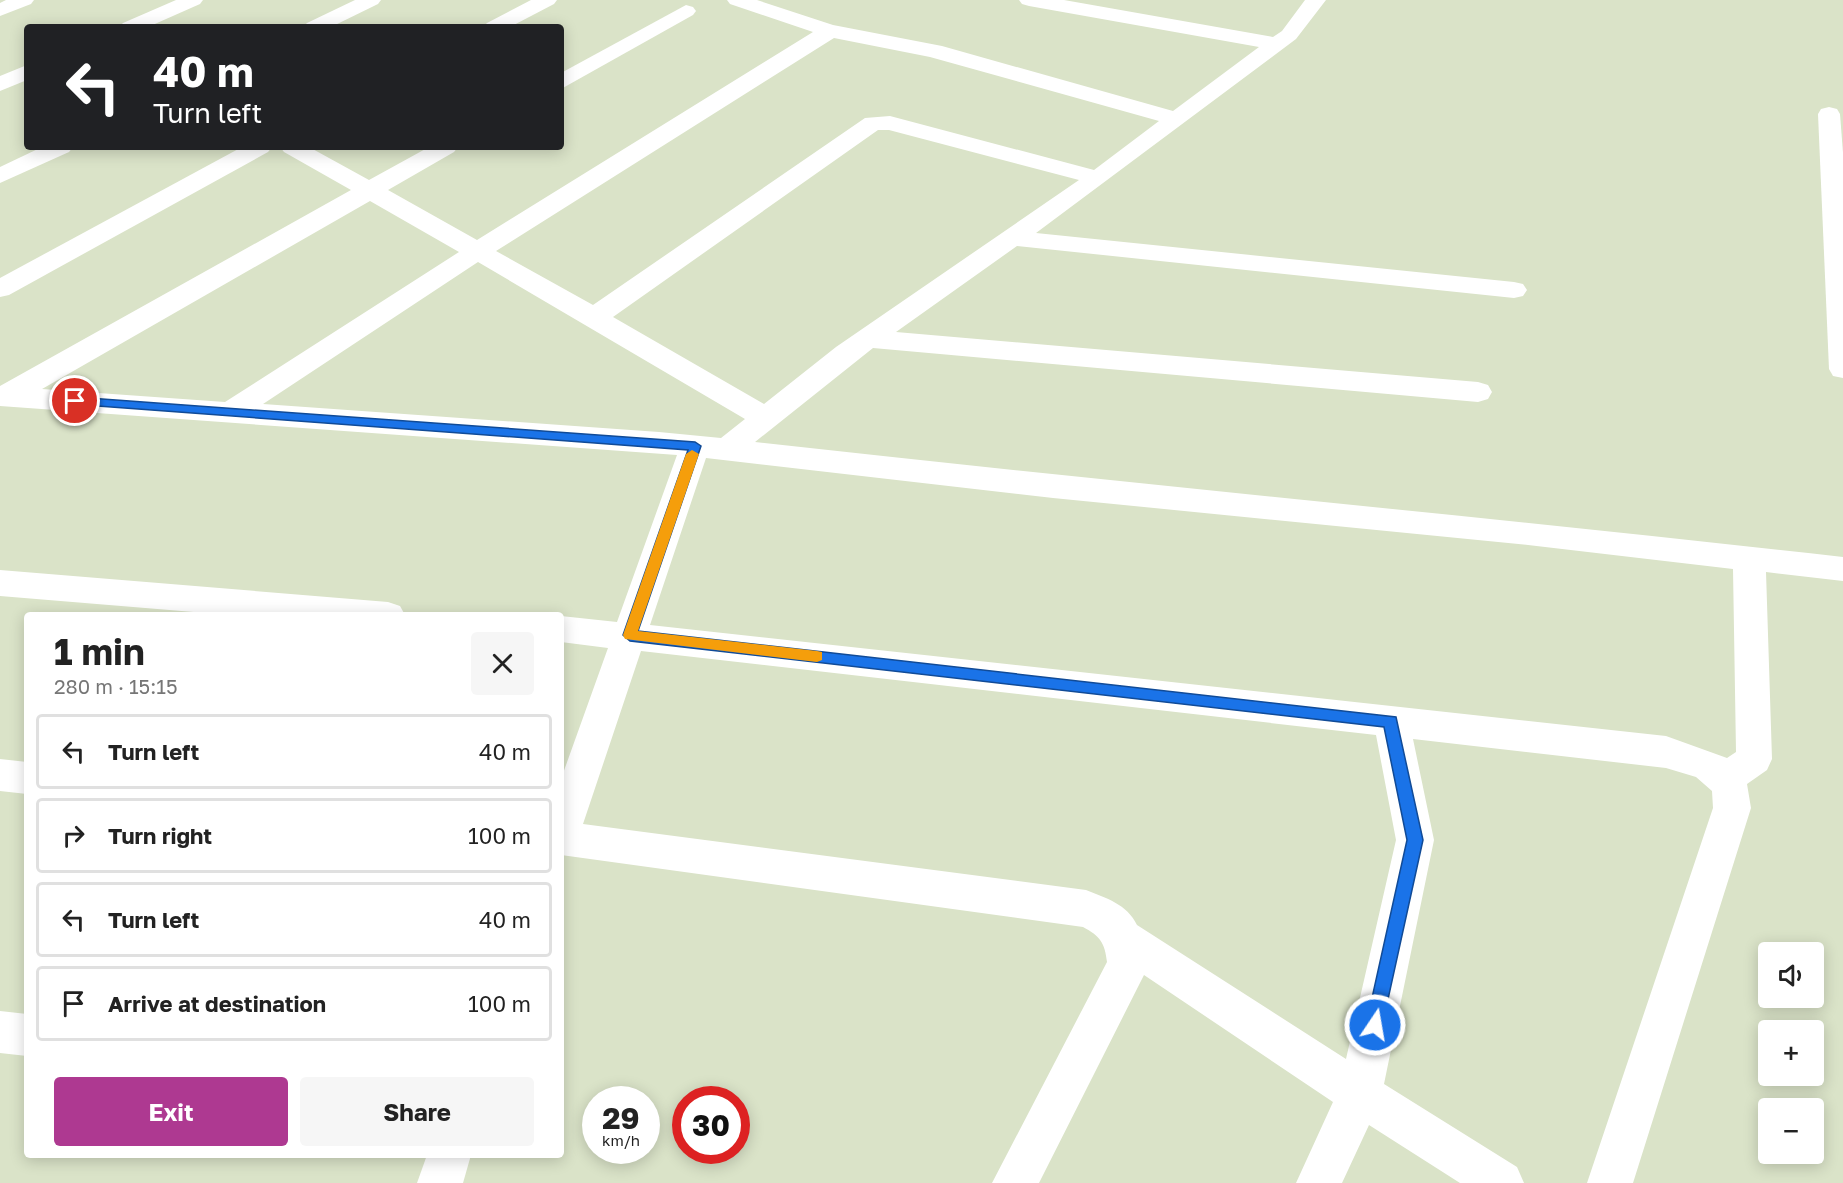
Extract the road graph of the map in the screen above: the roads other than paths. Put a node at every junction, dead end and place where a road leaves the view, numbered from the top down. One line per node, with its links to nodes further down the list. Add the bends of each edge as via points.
1 (24, 0): 8 (street)
2 (193, 0): 10 (street)
3 (371, 0): 11 (street)
4 (547, 0): 12 (street)
5 (737, 0): 13 (street)
6 (1029, 0): 14 (street)
7 (1316, 0): 14 (street, via 1289,35)
8 (0, 10)
9 (686, 11): 16 (street)
10 (137, 24)
11 (320, 24)
12 (500, 24)
13 (830, 32): 19 (street, via 934,51); 28 (street)
14 (1277, 44): 19 (street)
15 (24, 73): 17 (street)
16 (564, 80)
17 (0, 84)
18 (1829, 114): 33 (street)
19 (1176, 120): 25 (street)
20 (55, 150): 24 (street)
21 (255, 150): 29 (street)
22 (297, 150): 26 (street)
23 (441, 150): 26 (street)
24 (0, 176)
25 (1098, 178): 27 (street); 31 (street, via 890,123 873,123)
26 (369, 190): 28 (street); 35 (street)
27 (1012, 238): 30 (street); 32 (street)
28 (478, 251): 31 (street); 36 (street)
29 (0, 289)
30 (1514, 290)
31 (594, 317): 37 (street)
32 (868, 339): 34 (street); 37 (street)
33 (1843, 369)
34 (1478, 392)
35 (4, 396): 36 (street)
36 (232, 411): 38 (street)
37 (765, 418): 38 (street)
38 (711, 448): 39 (street); 44 (street)
39 (1749, 558): 40 (street); 48 (street, via 1754,759 1726,778)
40 (1843, 569)
41 (0, 583): 42 (street)
42 (352, 612)
43 (564, 629): 44 (street)
44 (630, 635): 45 (street); 49 (street)
45 (1391, 721): 48 (street, via 1666,752 1716,770); 54 (street, via 1415,840)
46 (0, 775): 47 (street)
47 (24, 778)
48 (1729, 785): 60 (street, via 1732,808)
49 (564, 823)
50 (564, 838): 51 (street, via 1086,909 1112,920)
51 (1125, 939): 54 (street); 57 (street, via 1128,964)
52 (0, 1032): 53 (street)
53 (24, 1035)
54 (1360, 1094): 58 (street); 59 (street)
55 (448, 1158): 56 (street)
56 (440, 1183)
57 (1015, 1183)
58 (1319, 1183)
59 (1502, 1183)
60 (1610, 1183)

